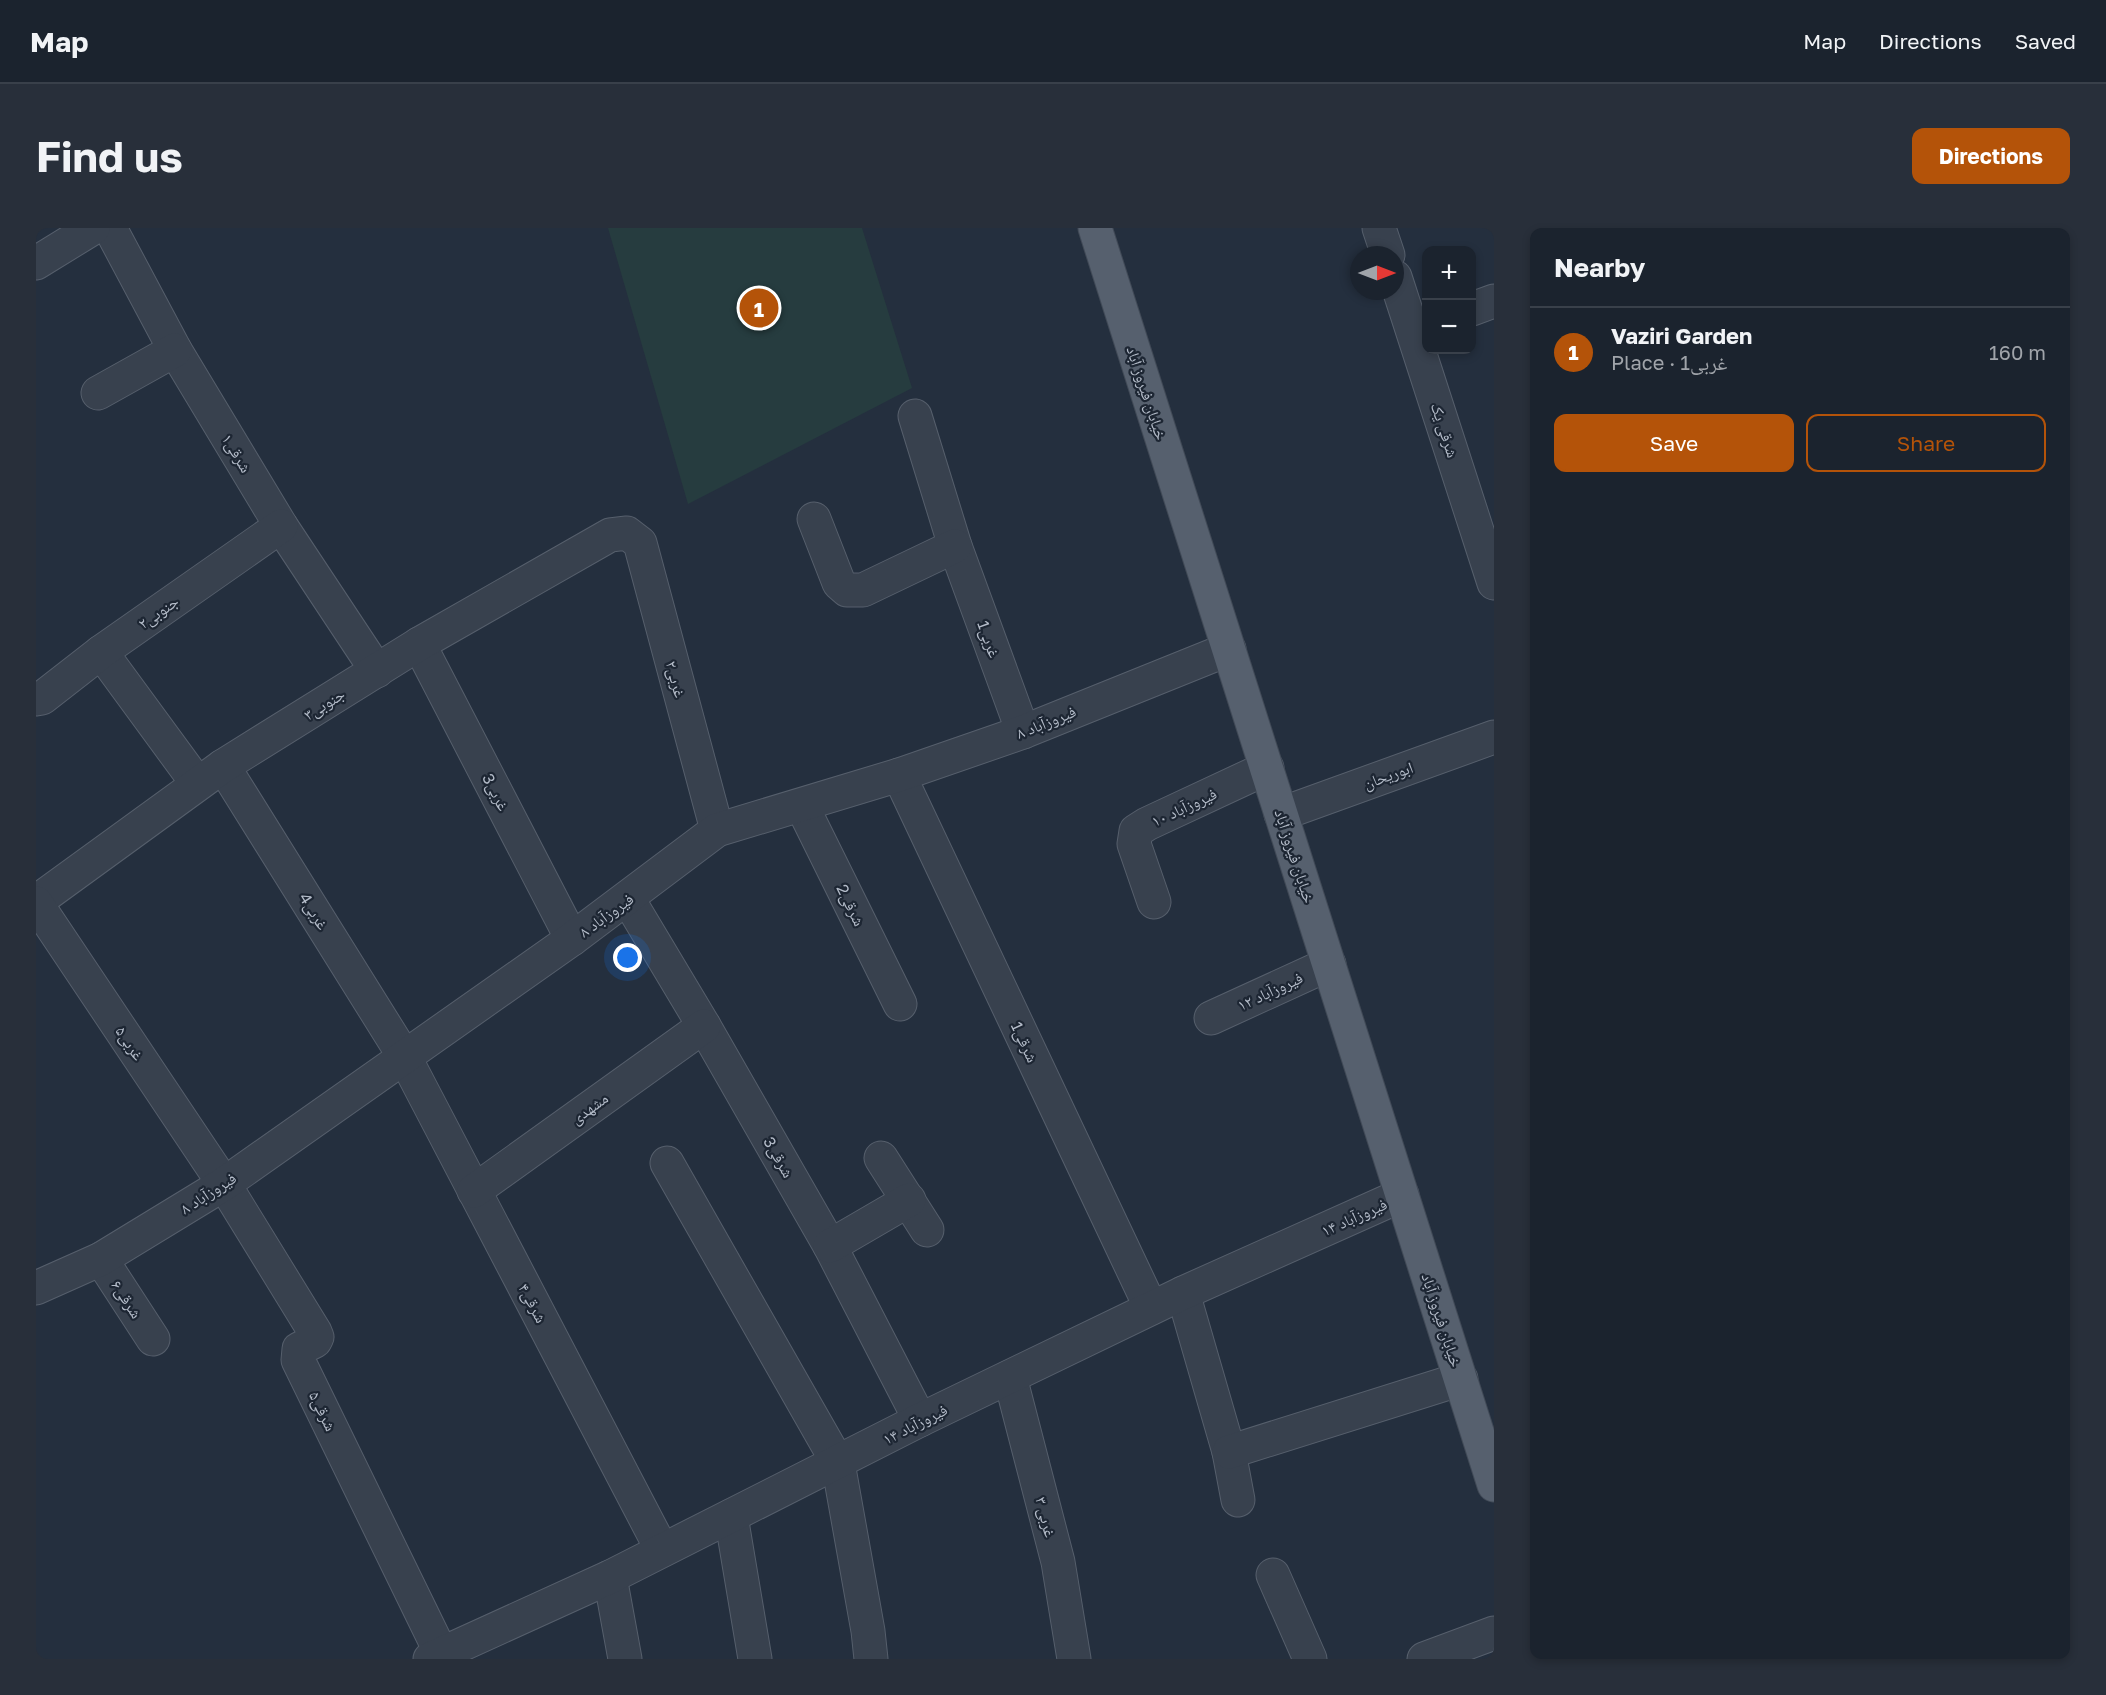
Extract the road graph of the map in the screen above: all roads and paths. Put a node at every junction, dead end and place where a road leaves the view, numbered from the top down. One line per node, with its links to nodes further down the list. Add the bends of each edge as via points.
1 (93, 228): 6 (street)
2 (110, 228): 11 (street, شرقی۱)
3 (1095, 228): 20 (main road, خیابان فیروز آباد)
4 (1379, 228): 5 (street)
5 (1385, 246)
6 (36, 263)
7 (1404, 296): 10 (street, شرقی یک)
8 (1494, 301): 9 (street)
9 (1476, 308)
10 (1419, 327): 18 (street, شرقی یک)
11 (175, 350): 12 (street); 15 (street, شرقی۱)
12 (98, 393)
13 (915, 416): 17 (street, غربی1)
14 (814, 519): 17 (street, via 839,583 847,590 863,590)
15 (281, 526): 21 (street, جنوبی۲); 22 (street, شرقی۱)
16 (627, 533): 19 (street, جنوبی۳, via 610,535); 31 (street, غربی۲, via 640,543)
17 (955, 546): 24 (street, غربی1)
18 (1494, 583)
19 (419, 644): 22 (street, جنوبی۳); 35 (street, غربی3)
20 (1228, 649): 24 (street, فیروزآباد ۸); 26 (main road, خیابان فیروز آباد)
21 (101, 652): 23 (street, جنوبی۲); 27 (street, غربی4)
22 (376, 671): 27 (street, جنوبی۳)
23 (36, 699)
24 (1023, 732): 28 (street, فیروزآباد ۸)
25 (1494, 737): 30 (street, ابوریحان)
26 (1267, 768): 30 (main road, خیابان فیروز آباد); 34 (street, فیروزآباد ۱۰, via 1136,831 1134,844)
27 (210, 774): 33 (street, جنوبی۳); 40 (street, غربی4)
28 (899, 775): 29 (street, فیروزآباد ۸); 52 (street, شرقی1)
29 (802, 806): 31 (street, فیروزآباد ۸); 37 (street, شرقی2)
30 (1281, 814): 36 (main road, خیابان فیروز آباد)
31 (717, 830): 32 (street, فیروزآباد ۸)
32 (628, 899): 35 (street, فیروزآباد ۸); 39 (street, شرقی3)
33 (36, 902): 43 (street, غربی۵)
34 (1154, 902)
35 (572, 939): 40 (street, فیروزآباد ۸)
36 (1329, 964): 38 (street, فیروزآباد ۱۲); 45 (main road, خیابان فیروز آباد)
37 (900, 1004)
38 (1211, 1018)
39 (704, 1026): 44 (street, مشهدی); 48 (street, شرقی3)
40 (404, 1056): 43 (street, فیروزآباد ۸); 44 (street, شرقی۴)
41 (881, 1158): 46 (street)
42 (667, 1162): 58 (street)
43 (224, 1184): 49 (street, فیروزآباد ۸); 66 (street, شرقی۵, via 315,1332 315,1341 299,1349 298,1360)
44 (474, 1191): 62 (street, شرقی۴)
45 (1402, 1195): 51 (street, فیروزآباد ۱۴); 55 (main road, خیابان فیروز آباد)
46 (909, 1200): 47 (street); 48 (street)
47 (927, 1230)
48 (830, 1246): 56 (street, شرقی3)
49 (101, 1259): 50 (street, فیروزآباد ۸); 53 (street, شرقی۶)
50 (36, 1288)
51 (1183, 1293): 52 (street, فیروزآباد ۱۴); 57 (street)
52 (1152, 1308): 54 (street, فیروزآباد ۱۴)
53 (153, 1339)
54 (1010, 1377): 56 (street, فیروزآباد ۱۴); 70 (street, غربی ۳, via 1058,1562)
55 (1461, 1379): 57 (street); 59 (main road, خیابان فیروز آباد)
56 (920, 1420): 58 (street, فیروزآباد ۱۴)
57 (1228, 1452): 60 (street)
58 (838, 1463): 61 (street, فیروزآباد ۱۴); 69 (street)
59 (1494, 1485)
60 (1238, 1500)
61 (731, 1516): 62 (street, فیروزآباد ۱۴); 68 (street)
62 (662, 1550): 64 (street, فیروزآباد ۱۴)
63 (1273, 1575): 71 (street)
64 (610, 1576): 66 (street, فیروزآباد ۱۴); 67 (street)
65 (1494, 1634): 72 (street)
66 (436, 1656)
67 (626, 1659)
68 (755, 1659)
69 (871, 1659)
70 (1074, 1659)
71 (1310, 1659)
72 (1424, 1659)

